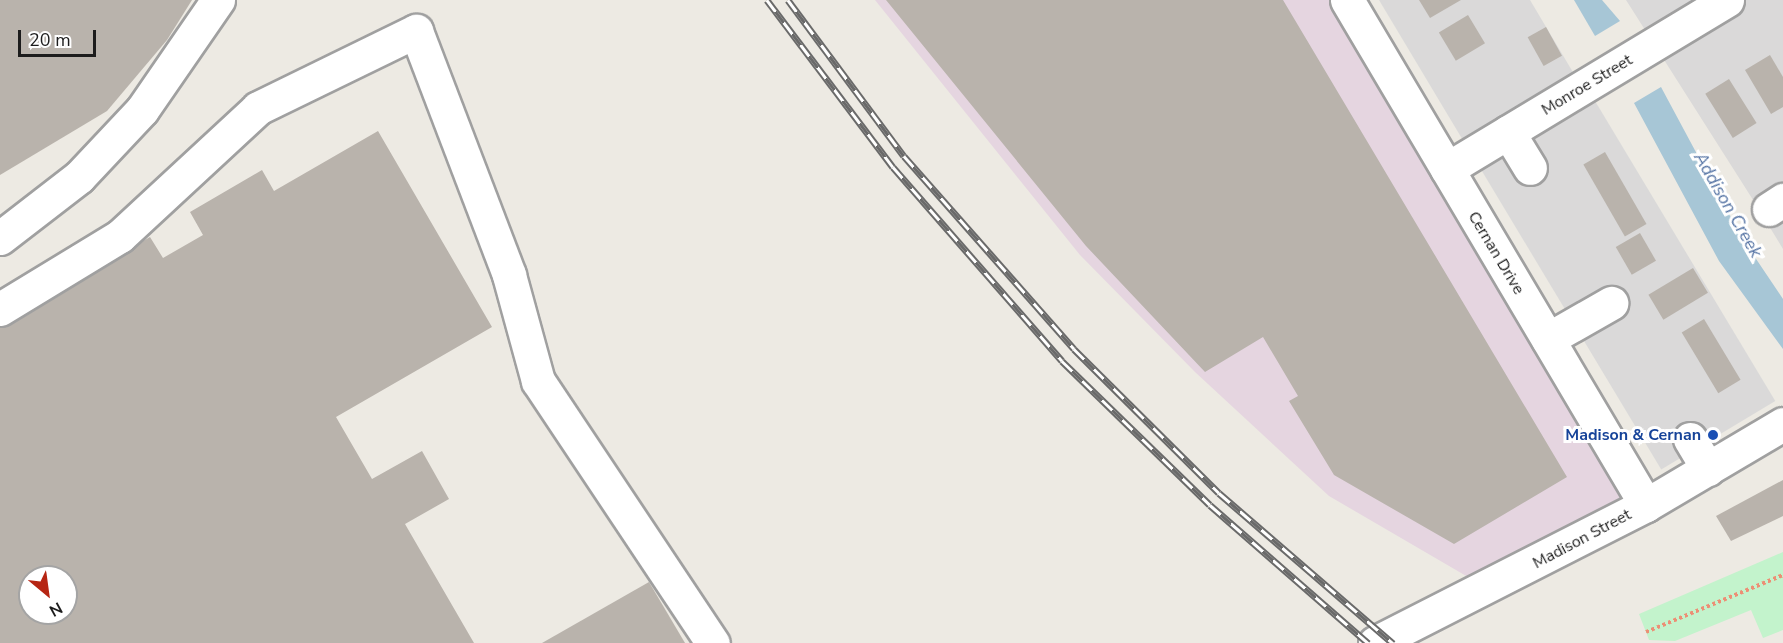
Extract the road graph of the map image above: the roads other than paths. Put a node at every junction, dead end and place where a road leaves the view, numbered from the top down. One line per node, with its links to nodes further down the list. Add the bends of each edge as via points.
1 (218, 0): 7 (street, via 142,110 78,177)
2 (1347, 0): 6 (street, Cernan Drive)
3 (1727, 0): 4 (street, Monroe Street)
4 (1508, 132): 5 (street); 6 (street, Monroe Street)
5 (1530, 168)
6 (1447, 169): 10 (street, Cernan Drive)
7 (0, 238)
8 (1611, 303): 10 (street)
9 (0, 309): 15 (street, via 120,236 258,108 416,31 509,274 538,381)
10 (1548, 339): 14 (street, Cernan Drive)
11 (1783, 424): 13 (street, Madison Street)
12 (1690, 439): 13 (street)
13 (1707, 469): 14 (street, Madison Street)
14 (1646, 505): 16 (street, Madison Street)
15 (713, 643)
16 (1375, 643)

